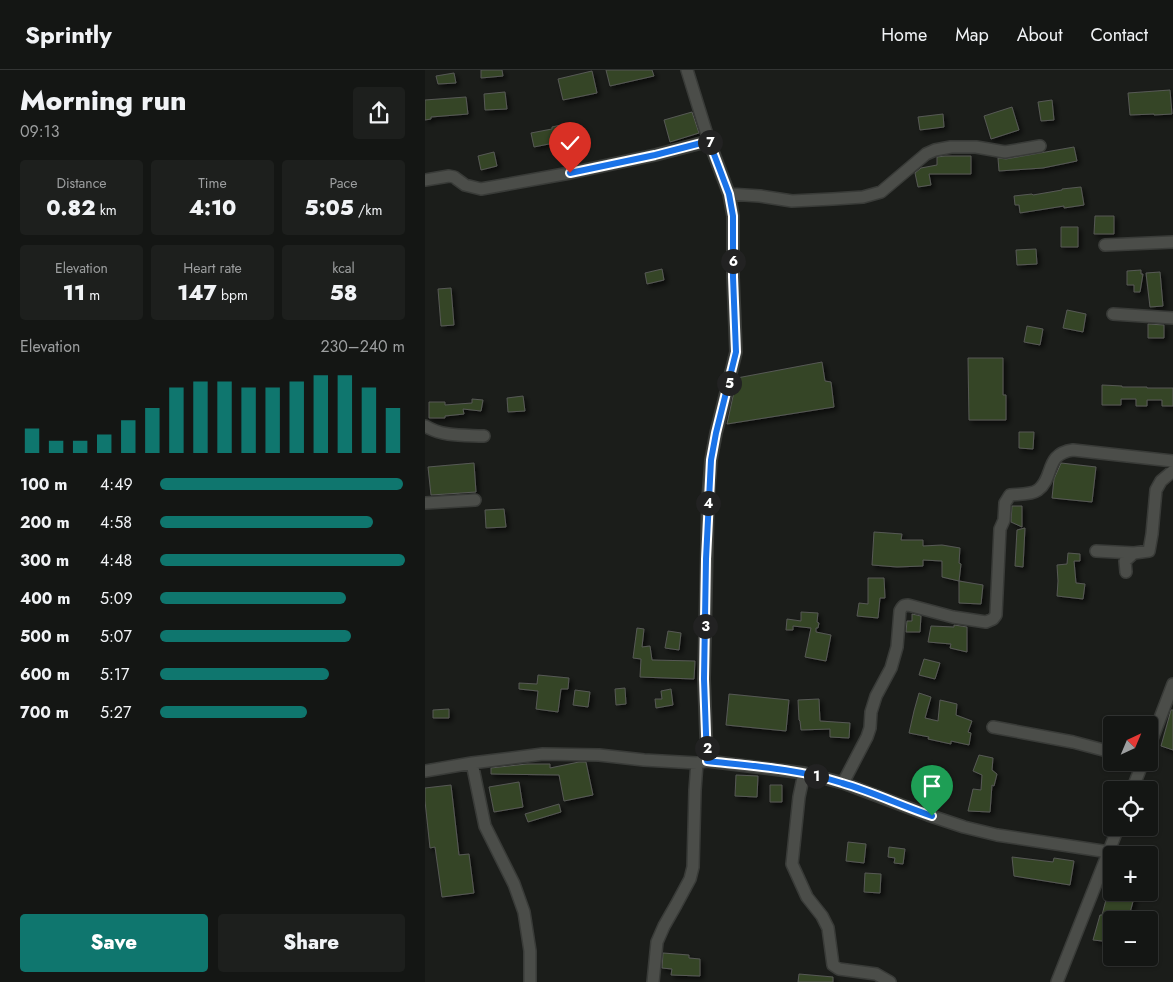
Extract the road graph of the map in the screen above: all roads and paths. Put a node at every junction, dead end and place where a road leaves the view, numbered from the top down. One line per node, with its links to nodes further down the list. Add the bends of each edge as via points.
1 (687, 70): 2 (street)
2 (709, 141): 4 (street, via 570,173 481,189 449,176); 5 (street)
3 (1040, 146): 5 (street, via 1005,152 976,147 935,150 925,154 881,192 863,197 793,201)
4 (425, 180)
5 (729, 194): 23 (street, via 733,216 736,352 711,460)
6 (1173, 242): 7 (street)
7 (1105, 245)
8 (1113, 314): 9 (street)
9 (1173, 318)
10 (425, 426): 11 (street, via 442,433)
11 (484, 436)
12 (1173, 461): 27 (street, via 1066,451 1054,460 1037,491 1010,495 1005,503 1000,529 996,615 986,622 908,605 901,607 897,647 891,668 876,696 867,737)
13 (1173, 471): 17 (street, via 1161,480 1156,490 1149,551)
14 (475, 500): 15 (street)
15 (425, 503)
16 (1095, 551): 17 (street)
17 (1134, 554): 18 (street, via 1125,561)
18 (1126, 572)
19 (1173, 684): 20 (street)
20 (1158, 723)
21 (993, 727): 22 (street)
22 (1103, 750)
23 (702, 762): 24 (street, via 543,754); 26 (street); 31 (street, via 694,797 693,868 657,942)
24 (472, 763): 25 (street); 30 (street, via 485,826 524,912 530,950)
25 (425, 771)
26 (804, 773): 27 (street); 32 (street, via 793,864 807,897 828,928 833,965 839,969 876,974)
27 (843, 783): 28 (street, via 964,827)
28 (1103, 851)
29 (1103, 867): 33 (street)
30 (530, 982)
31 (653, 982)
32 (889, 982)
33 (1057, 982)

